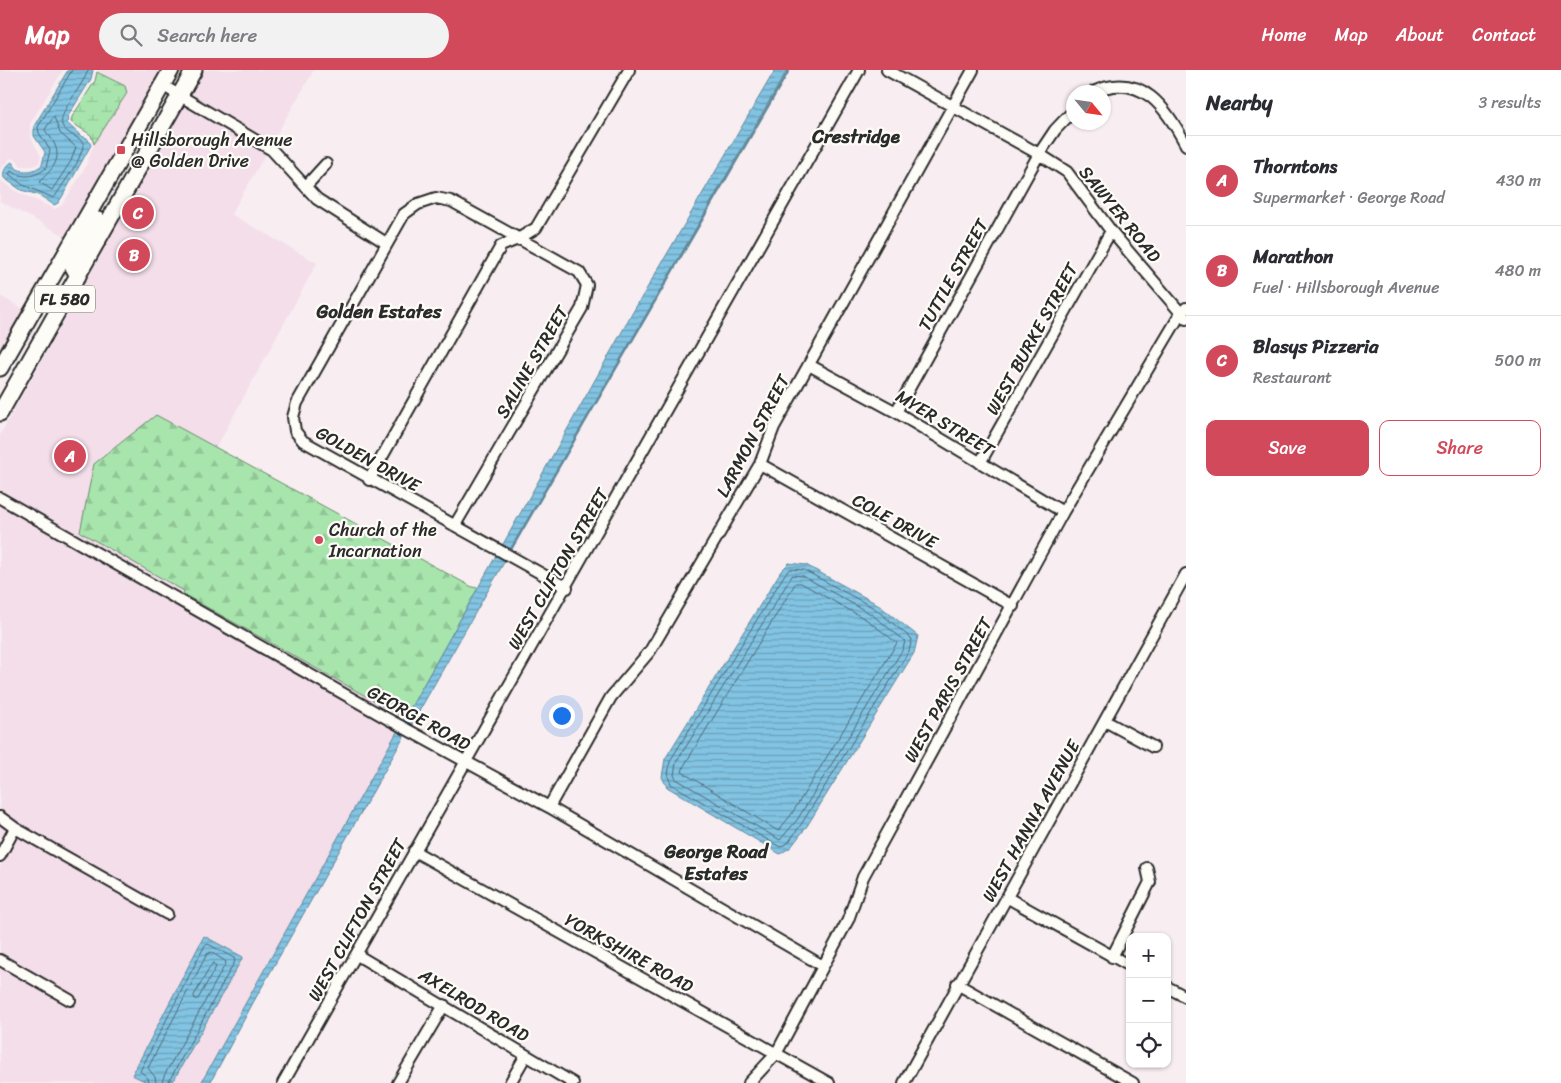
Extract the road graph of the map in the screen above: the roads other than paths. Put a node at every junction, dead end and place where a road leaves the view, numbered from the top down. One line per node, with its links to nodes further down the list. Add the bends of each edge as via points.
1 (171, 70): 7 (main road, FL 580)
2 (194, 70): 9 (main road, FL 580)
3 (629, 70): 18 (street, via 536,228)
4 (860, 70): 33 (street, WEST CLIFTON STREET)
5 (887, 70): 10 (street, SAWYER ROAD)
6 (974, 70): 10 (street, LARMON STREET)
7 (162, 85): 9 (street); 15 (main road, FL 580)
8 (1104, 85): 12 (street, via 1111,80 1125,78 1141,82 1153,90)
9 (180, 95): 16 (street, via 272,150); 20 (main road, FL 580)
10 (953, 105): 13 (street, SAWYER ROAD); 22 (street, LARMON STREET)
11 (1066, 118): 13 (street, TUTTLE STREET)
12 (1186, 145)
13 (1039, 154): 17 (street, SAWYER ROAD, via 1067,172); 24 (street, TUTTLE STREET)
14 (326, 164): 16 (street)
15 (105, 186): 20 (main road, via 104,210 72,265); 23 (main road, FL 580)
16 (306, 186): 19 (street, via 317,199)
17 (1111, 231): 21 (street, SAWYER ROAD); 26 (street, WEST BURKE STREET)
18 (518, 239): 19 (street, SALINE STREET, via 451,201 436,198 418,204 404,214); 28 (street, via 500,246); 31 (street, SALINE STREET, via 578,272 587,285 582,308)
19 (386, 243): 28 (street, GOLDEN DRIVE, via 297,403 293,417 295,431 302,442)
20 (78, 276): 25 (main road, FL 580)
21 (1184, 313): 30 (street, WEST PARIS STREET)
22 (809, 365): 24 (street, MYER STREET); 27 (street, LARMON STREET, via 774,427)
23 (0, 368)
24 (896, 412): 26 (street, MYER STREET)
25 (0, 414)
26 (980, 463): 30 (street, MYER STREET)
27 (760, 464): 34 (street, COLE DRIVE); 38 (street, LARMON STREET, via 650,652 611,698)
28 (369, 480): 31 (street, GOLDEN DRIVE)
29 (0, 498): 37 (street, GEORGE ROAD)
30 (1063, 512): 34 (street, WEST PARIS STREET)
31 (455, 525): 33 (street, GOLDEN DRIVE)
32 (1186, 574): 35 (street, WEST HANNA AVENUE)
33 (567, 588): 37 (street, WEST CLIFTON STREET)
34 (1013, 606): 50 (street, WEST PARIS STREET, via 863,877 848,920)
35 (1105, 721): 36 (street); 44 (street, WEST HANNA AVENUE)
36 (1153, 747)
37 (466, 762): 38 (street, GEORGE ROAD); 41 (street, WEST CLIFTON STREET)
38 (549, 808): 50 (street, GEORGE ROAD)
39 (0, 817): 40 (street)
40 (15, 828): 42 (street); 45 (street)
41 (414, 851): 46 (street, WEST CLIFTON STREET); 56 (street, YORKSHIRE ROAD)
42 (0, 856)
43 (1147, 868): 47 (street, via 1150,882)
44 (1008, 898): 47 (street); 51 (street, WEST HANNA AVENUE)
45 (167, 914)
46 (357, 955): 55 (street, AXELROD ROAD); 58 (street, WEST CLIFTON STREET)
47 (1112, 957): 49 (street)
48 (0, 960): 54 (street)
49 (1126, 964)
50 (822, 966): 56 (street, WEST PARIS STREET)
51 (957, 984): 64 (street, WEST HANNA AVENUE); 65 (street)
52 (1171, 989): 53 (street)
53 (1186, 997)
54 (70, 1000)
55 (444, 1005): 57 (street, AXELROD ROAD); 59 (street)
56 (776, 1054): 62 (street, WEST PARIS STREET); 63 (street, YORKSHIRE ROAD)
57 (526, 1055): 60 (street); 61 (street, AXELROD ROAD)
58 (283, 1083)
59 (398, 1083)
60 (510, 1083)
61 (573, 1083)
62 (748, 1083)
63 (828, 1083)
64 (904, 1083)
65 (1133, 1083)

